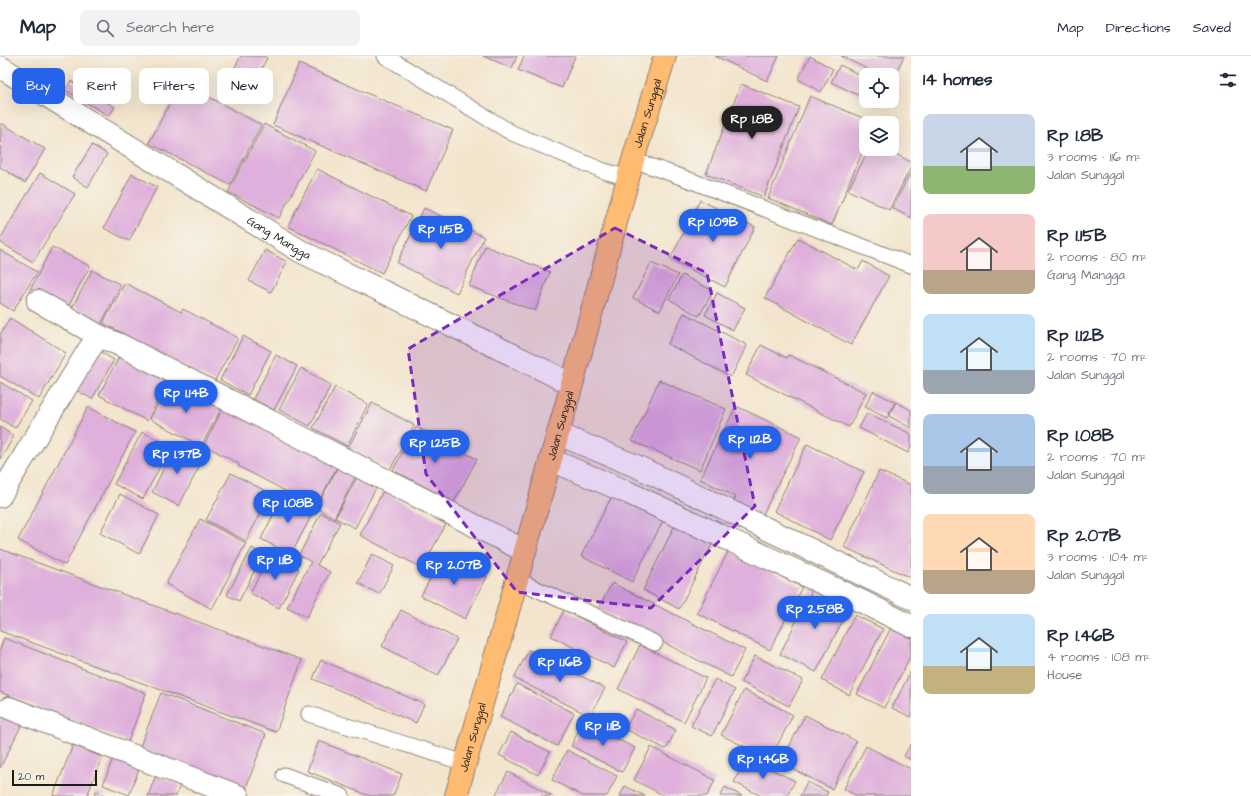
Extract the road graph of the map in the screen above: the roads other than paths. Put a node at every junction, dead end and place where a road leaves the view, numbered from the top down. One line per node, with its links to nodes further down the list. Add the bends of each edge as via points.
1 (385, 56): 4 (lane, via 512,133 604,171)
2 (666, 56): 4 (main road, Jalan Sunggal)
3 (0, 67): 8 (street, Gang Mangga, via 300,251)
4 (631, 169): 5 (lane, via 684,178); 8 (main road, Jalan Sunggal)
5 (911, 265)
6 (38, 301): 7 (street)
7 (100, 336): 11 (street); 12 (street)
8 (572, 384): 9 (main road, Jalan Sunggal)
9 (558, 434): 10 (main road, Jalan Sunggal); 14 (street, via 636,466)
10 (551, 460): 12 (main road, Jalan Sunggal); 16 (street, via 629,493)
11 (0, 496)
12 (525, 551): 13 (main road, Jalan Sunggal)
13 (516, 580): 18 (lane); 21 (main road, Jalan Sunggal)
14 (875, 580): 15 (street); 16 (street)
15 (911, 598)
16 (865, 603): 17 (street)
17 (911, 626)
18 (655, 643)
19 (9, 708): 23 (street)
20 (309, 714): 21 (lane)
21 (465, 763): 25 (main road, Jalan Sunggal)
22 (284, 775): 24 (lane)
23 (238, 796)
24 (342, 796)
25 (456, 796)

